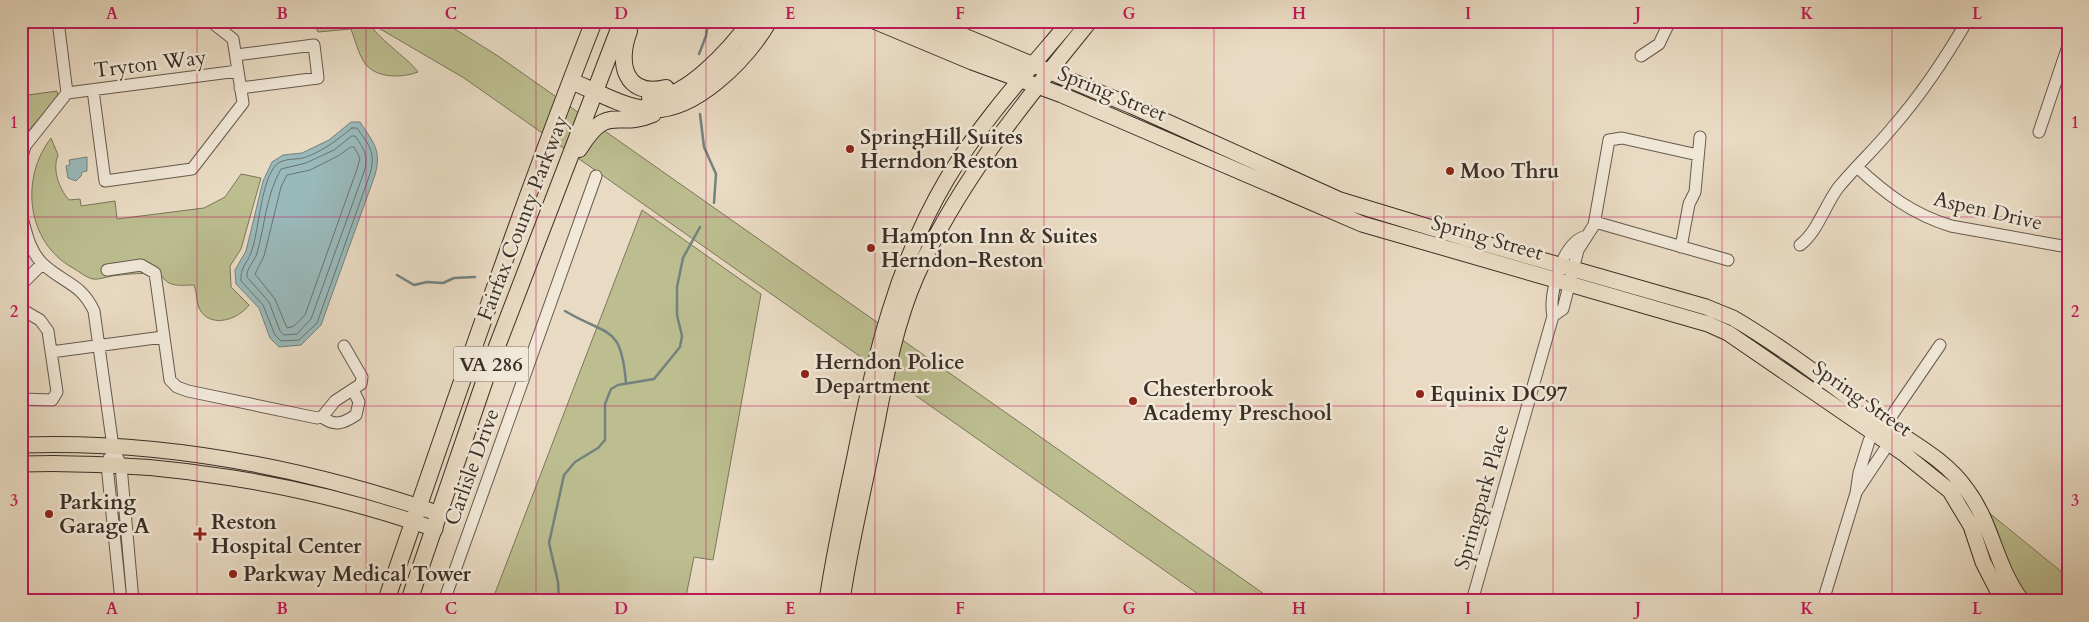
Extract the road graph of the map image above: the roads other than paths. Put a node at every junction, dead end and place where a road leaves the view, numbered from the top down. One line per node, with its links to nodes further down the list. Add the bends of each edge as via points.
1 (58, 21): 26 (street)
2 (210, 21): 16 (street, via 233,39)
3 (594, 21): 20 (highway, Fairfax County Parkway / VA 286)
4 (622, 21): 23 (highway, Fairfax County Parkway / VA 286)
5 (632, 21): 21 (highway, via 622,62 625,73 635,84 657,89)
6 (769, 21): 27 (highway, via 746,54 728,72 694,96)
7 (874, 21): 19 (main road, Spring Street)
8 (892, 21): 19 (main road, via 910,25)
9 (928, 21): 19 (main road, Spring Street)
10 (1070, 21): 19 (main road)
11 (1090, 21): 22 (main road)
12 (1670, 21): 17 (street, via 1659,44)
13 (1967, 21): 33 (street, via 1926,86)
14 (749, 23): 21 (highway, via 721,56)
15 (2068, 46): 28 (street)
16 (236, 55): 18 (street); 24 (street, via 314,45 318,78)
17 (1641, 56)
18 (238, 71): 24 (street); 25 (street, Tryton Way)
19 (1027, 72): 22 (main road, Spring Street); 22 (main road, Spring Street); 71 (main road, via 973,140 947,179 897,284 869,386)
20 (573, 77): 23 (highway); 64 (highway, Fairfax County Parkway / VA 286, via 499,276)
21 (696, 77): 23 (highway, via 670,95 653,99)
22 (1044, 79): 43 (main road, Spring Street, via 1340,200); 45 (main road, Spring Street, via 1170,140 1362,224); 72 (main road, via 967,183 912,287 885,383)
23 (597, 86): 27 (highway, via 644,109); 35 (highway, Fairfax County Parkway / VA 286)
24 (240, 88): 25 (street, via 242,103 192,169 105,180)
25 (93, 90): 26 (street, Tryton Way)
26 (67, 93): 30 (street)
27 (662, 109): 35 (highway, via 647,116 613,118 600,123 591,131)
28 (2038, 132)
29 (1700, 137): 31 (street)
30 (23, 145): 32 (street)
31 (1698, 155): 37 (street, via 1622,138 1609,140); 39 (street, via 1694,192)
32 (21, 160)
33 (1857, 167): 38 (street, via 1832,196 1813,232); 40 (street, Aspen Drive, via 1899,204 1932,220)
34 (596, 176): 70 (street, Carlisle Drive)
35 (558, 183): 64 (highway, Fairfax County Parkway / VA 286, via 492,362)
36 (21, 214): 42 (street, via 28,238)
37 (1595, 222): 39 (street); 43 (street, Springpark Place)
38 (1800, 245)
39 (1681, 246): 41 (street)
40 (2068, 247)
41 (1728, 260)
42 (42, 264): 46 (street); 50 (street, via 87,296 94,311)
43 (1566, 267): 45 (street, Springpark Place); 56 (main road, Spring Street, via 1706,307 1732,318)
44 (107, 270): 48 (street, via 141,265 155,273)
45 (1563, 282): 57 (main road, Spring Street, via 1718,328); 73 (street, Springpark Place, via 1550,305 1553,316)
46 (21, 285)
47 (21, 309): 52 (street, via 40,320 48,331)
48 (163, 337): 50 (street); 55 (street, via 170,380 177,387)
49 (1940, 345): 56 (street)
50 (100, 346): 52 (street); 60 (street)
51 (344, 346): 53 (street, via 362,377 361,384)
52 (52, 352): 54 (street, via 55,397 52,400)
53 (353, 390): 55 (street, via 335,401); 55 (street, via 359,402 356,415 343,423 328,422)
54 (21, 399)
55 (322, 417)
56 (1886, 424): 57 (street); 58 (street); 76 (main road, Spring Street, via 1943,463 1965,487 1983,515 2006,578)
57 (1873, 433): 58 (main road, Spring Street); 63 (street)
58 (1888, 443): 63 (street); 75 (main road, Spring Street, via 1935,477 1956,498 1971,526 1992,583)
59 (21, 445): 60 (main road)
60 (113, 447): 62 (street); 64 (main road, via 184,453 292,471 353,486)
61 (21, 464): 62 (main road)
62 (114, 466): 64 (main road, via 281,485); 65 (street); 66 (street)
63 (1856, 492): 74 (street)
64 (426, 519): 67 (highway, Fairfax County Parkway / VA 286); 68 (highway); 69 (highway, Fairfax County Parkway / VA 286)
65 (121, 601)
66 (133, 601)
67 (386, 601)
68 (398, 601)
69 (409, 601)
70 (444, 601)
71 (826, 601)
72 (842, 601)
73 (1472, 601)
74 (1823, 601)
75 (2003, 601)
76 (2022, 601)

